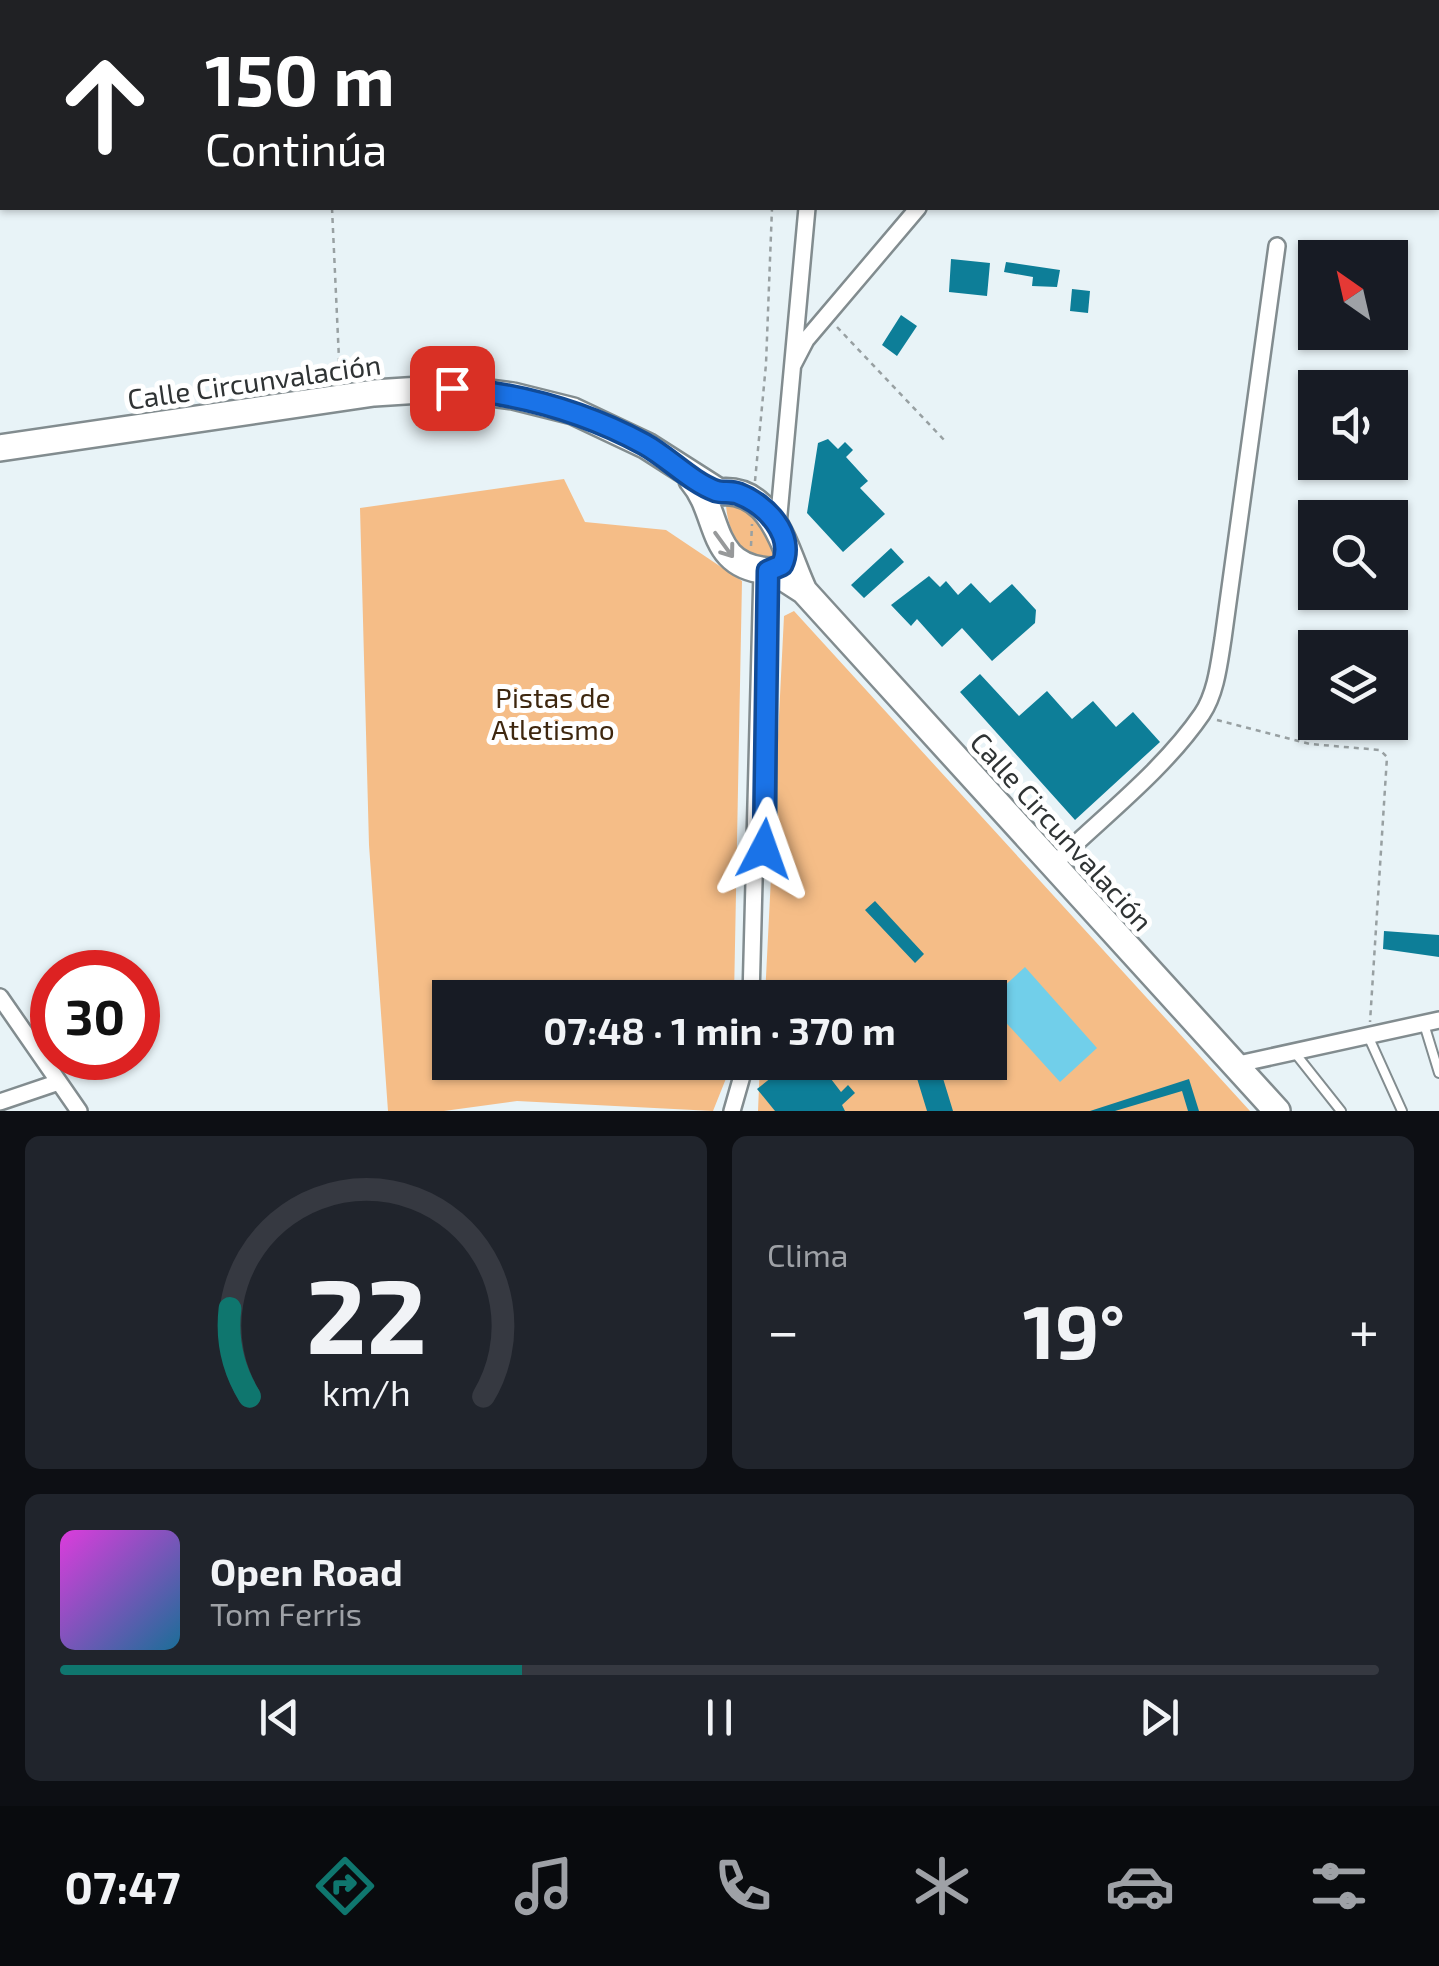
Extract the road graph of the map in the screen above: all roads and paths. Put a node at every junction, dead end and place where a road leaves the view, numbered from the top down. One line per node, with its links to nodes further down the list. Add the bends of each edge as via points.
1 (332, 210): 7 (path)
2 (806, 210): 6 (street)
3 (916, 210): 5 (street)
4 (1277, 246): 13 (street, via 1221,653)
5 (826, 316): 6 (street); 8 (path)
6 (790, 370): 11 (street)
7 (340, 398): 9 (main road, Calle Circunvalación); 10 (main road, Calle Circunvalación, via 431,388 514,396 593,419 682,468)
8 (946, 442)
9 (0, 448)
10 (714, 497): 11 (main road, Calle Circunvalación, via 735,492); 12 (main road, Calle Circunvalación, one-way to 12, via 712,524 721,545 738,562)
11 (778, 525): 12 (main road)
12 (773, 567): 14 (main road, Calle Circunvalación, via 804,591); 15 (street)
13 (1202, 714): 14 (street); 18 (path, via 1261,734 1380,750 1387,757)
14 (1052, 866): 20 (main road, Calle Circunvalación)
15 (752, 980)
16 (0, 997): 24 (street)
17 (1432, 1022): 18 (street); 21 (lane)
18 (1369, 1038): 19 (street); 31 (lane)
19 (1295, 1053): 20 (street); 30 (lane)
20 (1234, 1064): 29 (main road, Calle Circunvalación)
21 (1439, 1072)
22 (740, 1080): 27 (street)
23 (745, 1080): 28 (street)
24 (58, 1082): 25 (street); 26 (street)
25 (0, 1102)
26 (78, 1111)
27 (729, 1111)
28 (742, 1111)
29 (1277, 1111)
30 (1342, 1111)
31 (1402, 1111)

